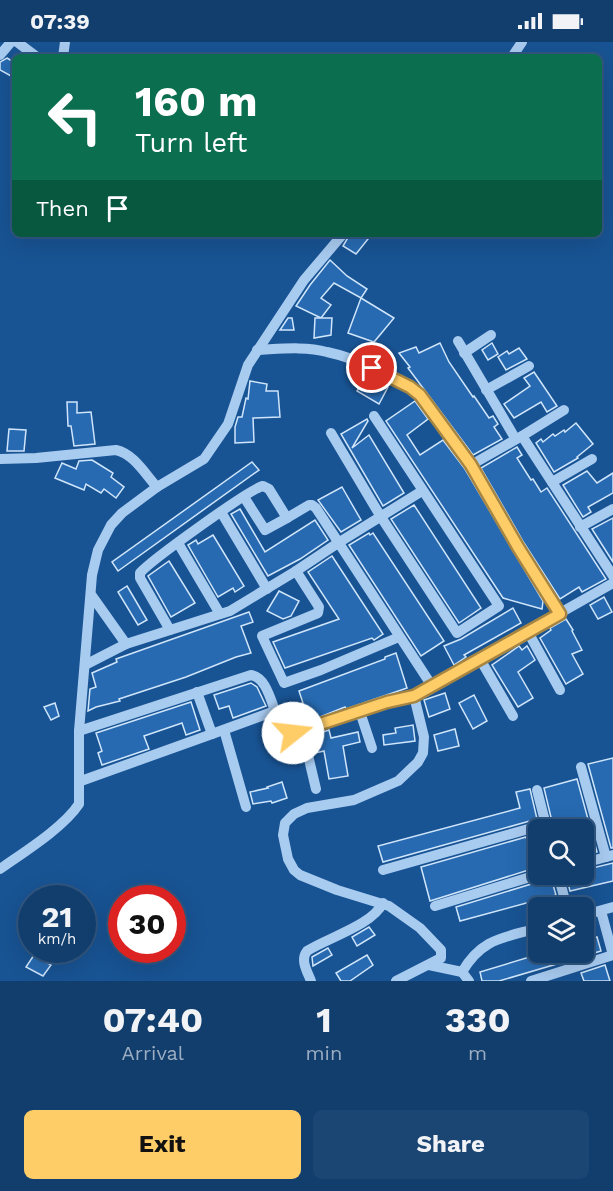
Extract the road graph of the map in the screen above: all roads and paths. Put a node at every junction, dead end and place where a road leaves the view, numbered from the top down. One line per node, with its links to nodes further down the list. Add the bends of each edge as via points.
1 (11, 42): 4 (street)
2 (17, 42): 3 (street)
3 (33, 54)
4 (0, 55)
5 (340, 237): 8 (street, via 304,280)
6 (491, 335): 9 (street)
7 (458, 341): 9 (street)
8 (257, 350): 18 (street, via 296,348 327,352 410,387); 20 (street, via 228,424 204,459)
9 (464, 353): 11 (street)
10 (529, 366): 11 (street)
11 (486, 390): 15 (street)
12 (564, 410): 15 (street)
13 (374, 416): 21 (street)
14 (331, 433): 25 (street)
15 (519, 437): 18 (street); 19 (street)
16 (0, 459): 20 (street, via 116,450 130,457)
17 (592, 459): 19 (street)
18 (471, 465): 36 (street)
19 (552, 482): 27 (street)
20 (157, 487): 34 (street, via 111,525 98,550)
21 (422, 491): 25 (street); 25 (street, via 499,606 478,621 457,633)
22 (244, 496): 24 (street); 26 (street, via 258,487 267,487); 26 (street, via 265,530)
23 (613, 509): 27 (street)
24 (221, 512): 28 (street); 33 (street)
25 (381, 517): 29 (street)
26 (287, 518): 29 (street, via 312,505)
27 (580, 527): 31 (street)
28 (178, 543): 35 (street); 37 (street, via 140,573)
29 (338, 543): 30 (street); 39 (street)
30 (296, 572): 33 (street); 39 (street, via 319,608 318,613 262,636 284,683)
31 (613, 576)
32 (613, 583): 36 (street)
33 (267, 589): 35 (street)
34 (92, 596): 40 (street); 42 (street)
35 (220, 614): 37 (street)
36 (560, 614): 38 (street)
37 (170, 630): 40 (street)
38 (528, 632): 41 (street); 44 (street)
39 (399, 637): 43 (street)
40 (126, 644): 42 (street)
41 (480, 659): 43 (street); 49 (street)
42 (85, 665): 52 (street)
43 (432, 687): 46 (street)
44 (560, 690)
45 (197, 692): 47 (street, via 256,675 266,686); 52 (street); 53 (street)
46 (414, 696): 48 (street); 67 (street, via 424,737 423,753 408,773 354,800 294,814 285,823 283,835 288,859 300,875)
47 (274, 711): 50 (street); 51 (street, via 287,731)
48 (360, 712): 51 (street); 54 (street)
49 (513, 716)
50 (224, 730): 53 (street); 59 (street)
51 (302, 730): 57 (street)
52 (79, 731): 56 (street)
53 (212, 734): 56 (street)
54 (372, 748)
55 (581, 767): 62 (street)
56 (81, 781): 64 (street, via 76,808)
57 (316, 789)
58 (537, 790): 60 (street)
59 (246, 807)
60 (544, 819)
61 (528, 832): 65 (street)
62 (609, 856): 63 (street)
63 (594, 860)
64 (0, 869)
65 (382, 870)
66 (528, 878): 68 (street)
67 (382, 903): 73 (street, via 420,928 441,950 441,958); 76 (street, via 367,920 307,951 303,961)
68 (435, 906)
69 (613, 908): 70 (street)
70 (601, 911): 71 (street); 74 (street, via 613,955)
71 (594, 913)
72 (528, 931): 75 (street, via 476,951)
73 (429, 965): 75 (street); 77 (street)
74 (567, 970): 78 (street); 79 (street)
75 (465, 977)
76 (311, 981)
77 (396, 981)
78 (531, 981)
79 (571, 981)

